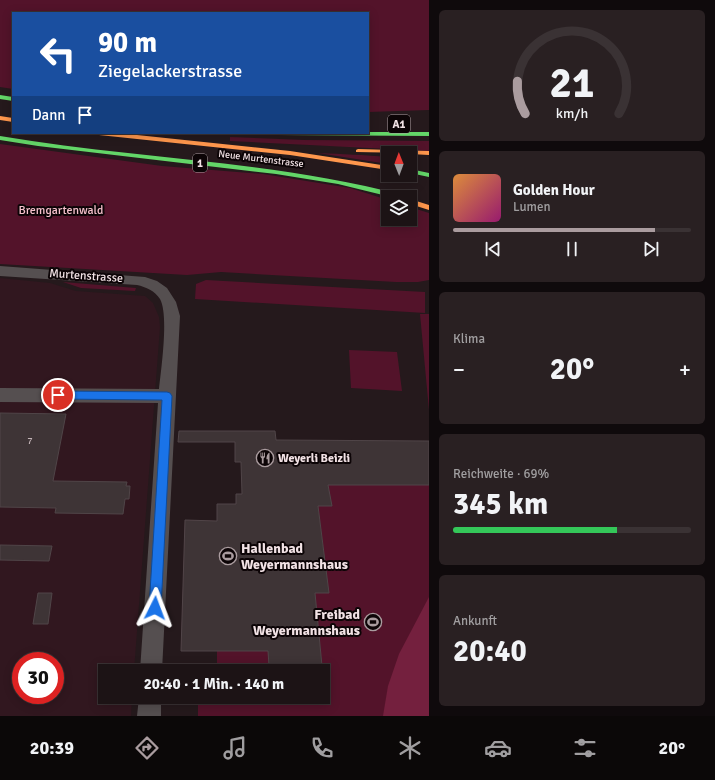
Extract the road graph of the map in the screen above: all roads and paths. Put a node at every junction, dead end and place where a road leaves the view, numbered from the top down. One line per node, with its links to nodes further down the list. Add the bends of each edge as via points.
1 (0, 97): 2 (main road)
2 (12, 99)
3 (0, 118): 4 (main road)
4 (12, 120)
5 (369, 124): 6 (main road, A1)
6 (394, 124)
7 (109, 134): 11 (main road)
8 (369, 134): 9 (main road, A1)
9 (429, 134)
10 (0, 138): 18 (main road, Neue Murtenstrasse / 1, via 84,151 305,175)
11 (149, 138): 12 (main road); 15 (main road, via 290,153)
12 (324, 149)
13 (349, 150): 14 (main road)
14 (429, 153)
15 (381, 167)
16 (417, 173): 17 (main road)
17 (429, 175)
18 (381, 192)
19 (417, 204): 20 (main road)
20 (429, 208)
21 (0, 271): 23 (street, Murtenstrasse, via 137,280 157,286 167,297 172,316)
22 (0, 395): 23 (street)
23 (167, 396): 24 (street)
24 (151, 664)
25 (150, 704): 26 (street)
26 (149, 716)

